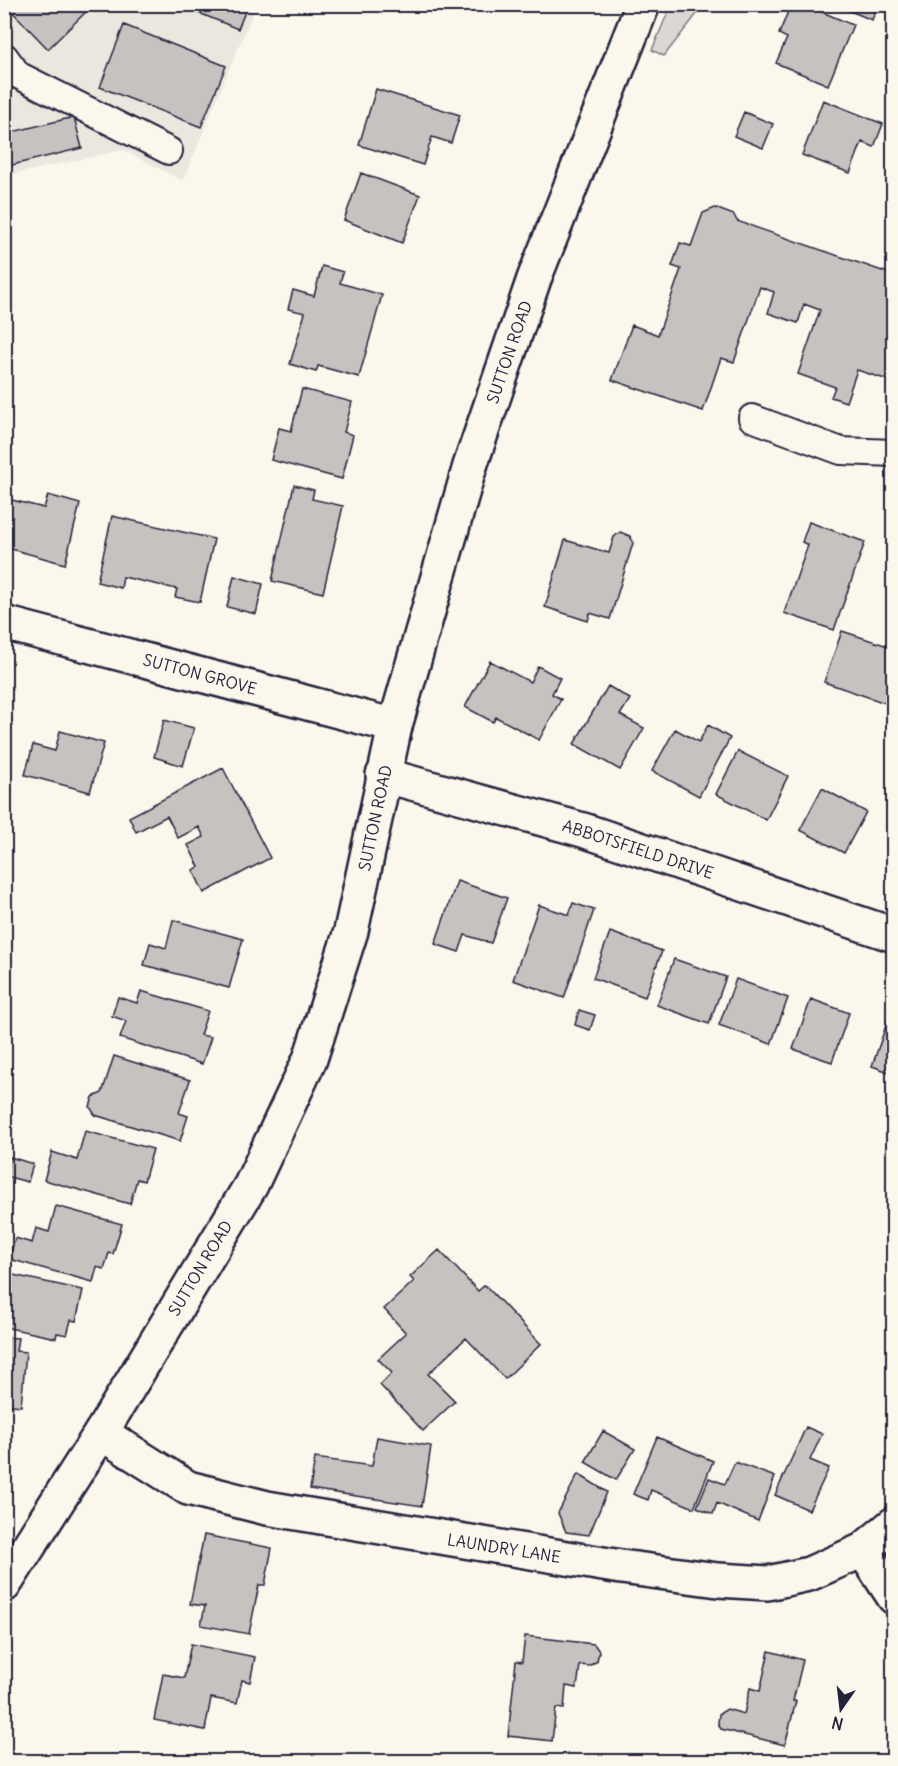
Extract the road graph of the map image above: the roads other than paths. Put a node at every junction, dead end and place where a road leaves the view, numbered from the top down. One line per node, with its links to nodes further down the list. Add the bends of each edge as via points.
1 (643, 4): 7 (street, SUTTON ROAD, via 534,279 481,432)
2 (4, 56): 3 (lane, via 18,75)
3 (169, 151)
4 (752, 418): 5 (lane, via 841,451)
5 (894, 453)
6 (4, 623): 7 (street, SUTTON GROVE)
7 (395, 726): 8 (street, SUTTON ROAD)
8 (383, 775): 9 (street, ABBOTSFIELD DRIVE, via 583,830); 10 (street, SUTTON ROAD, via 351,931 310,1059 251,1185)
9 (892, 930)
10 (101, 1433): 12 (street, LAUNDRY LANE, via 188,1488 245,1503 621,1567 718,1581 768,1583 809,1574); 13 (street, SUTTON ROAD)
11 (894, 1524): 12 (street, LAUNDRY LANE)
12 (863, 1550): 14 (street)
13 (4, 1585)
14 (894, 1596)

